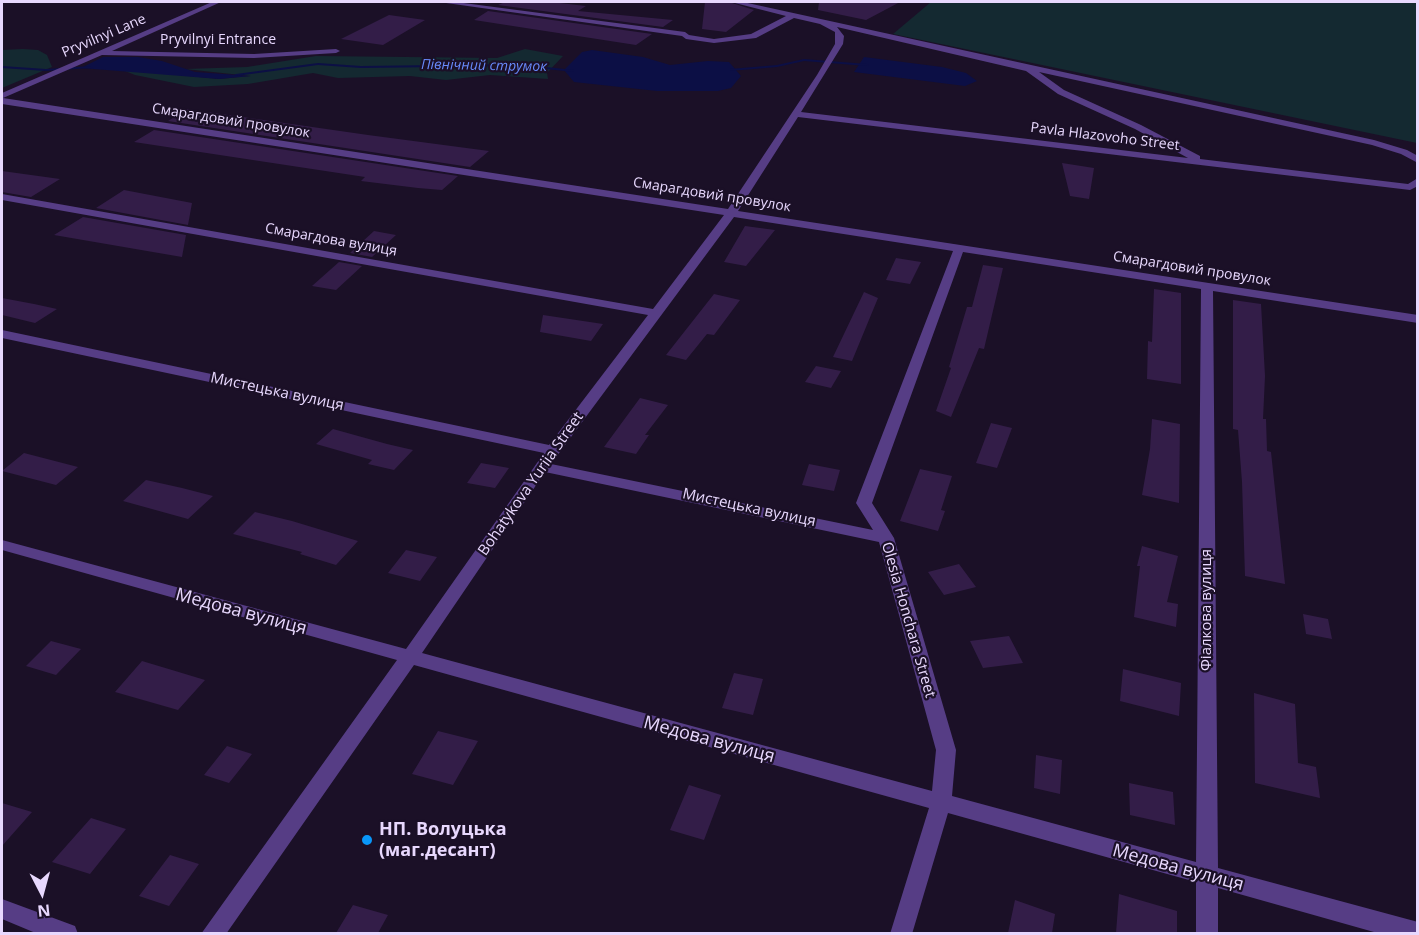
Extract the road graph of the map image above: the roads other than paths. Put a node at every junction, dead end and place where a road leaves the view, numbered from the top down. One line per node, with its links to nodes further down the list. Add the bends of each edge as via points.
1 (217, 2): 7 (street, Pryvilnyi Lane)
2 (443, 2): 4 (street, via 714,41 753,36)
3 (735, 2): 4 (street)
4 (796, 14): 5 (street)
5 (823, 22): 8 (street); 11 (street, Bohatykova Yuriia Street, via 838,32 839,44)
6 (336, 51): 7 (street, Pryvilnyi Entrance, via 254,56)
7 (100, 52): 9 (street, Pryvilnyi Lane)
8 (1013, 64): 12 (street, via 1374,143); 13 (street, via 1029,69 1082,104)
9 (2, 96)
10 (2, 101): 16 (street, Смарагдовий провулок)
11 (795, 114): 13 (street, Pavla Hlazovoho Street); 16 (street, Bohatykova Yuriia Street)
12 (1418, 160)
13 (1209, 163): 14 (street, Pavla Hlazovoho Street)
14 (1414, 184)
15 (2, 197): 19 (street, Смарагдова вулиця)
16 (731, 213): 17 (street, Смарагдовий провулок); 19 (street, Bohatykova Yuriia Street)
17 (959, 249): 18 (street, Смарагдовий провулок); 24 (street, Olesia Honchara Street, via 864,503)
18 (1207, 286): 20 (street, Смарагдовий провулок); 28 (street, Фіалкова вулиця)
19 (656, 313): 22 (street, Bohatykova Yuriia Street)
20 (1418, 319)
21 (2, 334): 22 (street, Мистецька вулиця)
22 (552, 450): 23 (street, Bohatykova Yuriia Street)
23 (542, 467): 24 (street, Мистецька вулиця); 26 (street, Bohatykova Yuriia Street)
24 (886, 538): 27 (street, Olesia Honchara Street, via 946,750)
25 (2, 546): 26 (street, Медова вулиця)
26 (409, 658): 27 (street, Медова вулиця); 31 (street, Bohatykova Yuriia Street)
27 (941, 802): 28 (street, Медова вулиця); 32 (street, Olesia Honchara Street)
28 (1206, 876): 33 (street, Фіалкова вулиця); 34 (street, Медова вулиця)
29 (2, 909): 30 (street)
30 (67, 933)
31 (213, 933)
32 (901, 933)
33 (1207, 933)
34 (1418, 933)

